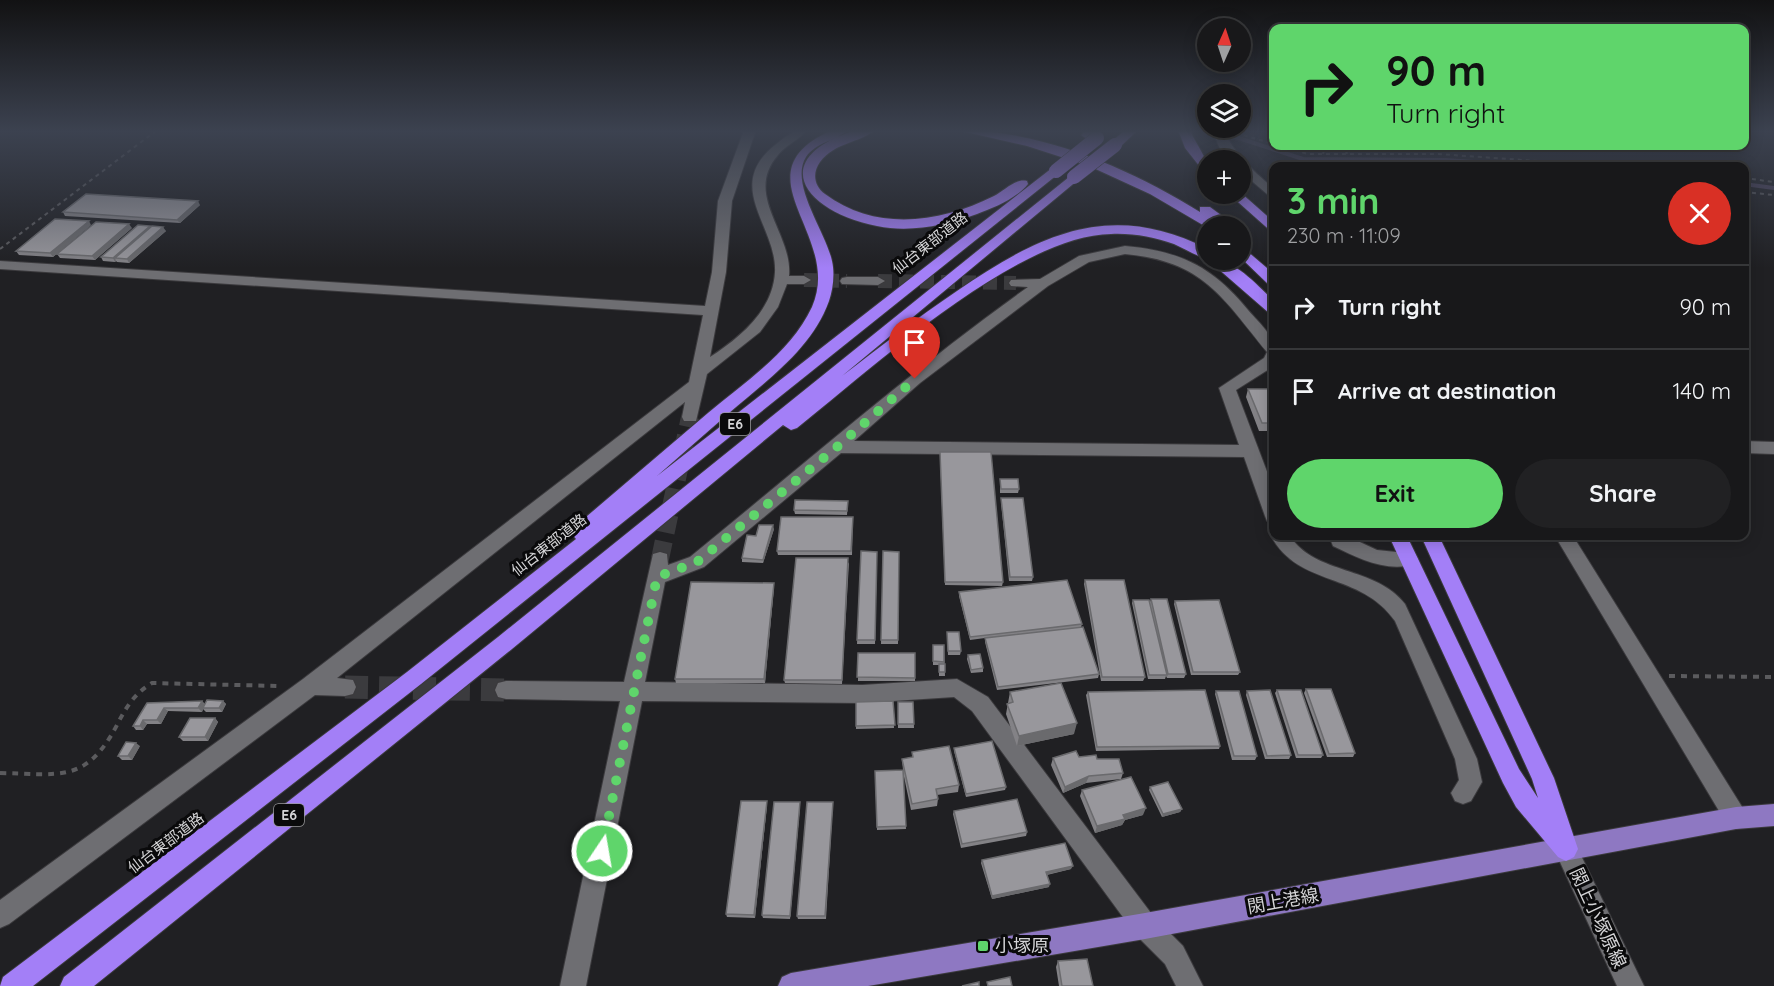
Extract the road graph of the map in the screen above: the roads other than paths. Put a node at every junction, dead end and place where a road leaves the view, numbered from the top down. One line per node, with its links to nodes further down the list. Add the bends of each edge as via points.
1 (732, 176): 30 (street, via 725,201)
2 (761, 176): 23 (street, via 758,187 777,245)
3 (795, 176): 47 (highway, via 795,187 821,248 826,275 819,307 808,327 789,351)
4 (809, 176): 5 (highway, via 815,191 832,206 861,218 899,224 954,218 983,207)
5 (1038, 176)
6 (1042, 176): 47 (highway, 仙台東部道路 / E6)
7 (1075, 176): 46 (highway, E6, bridge)
8 (1122, 176): 13 (highway)
9 (1143, 176): 14 (highway)
10 (1253, 176): 11 (street)
11 (1269, 191)
12 (1246, 204): 15 (highway)
13 (1197, 216)
14 (1214, 216)
15 (1269, 225)
16 (1251, 246): 19 (highway)
17 (1197, 251): 46 (highway, via 1158,235 1098,230 1060,238 1018,258 880,354)
18 (1251, 260): 22 (highway)
19 (1269, 262)
20 (0, 266): 30 (street)
21 (1228, 270): 29 (highway)
22 (1269, 277)
23 (781, 280): 24 (street); 33 (street, via 778,294 752,332)
24 (804, 280)
25 (848, 281): 26 (street)
26 (878, 281)
27 (1016, 283): 28 (street)
28 (1043, 284): 31 (street, via 1084,260 1107,252 1147,252 1191,266 1221,286); 35 (street, via 915,379)
29 (1269, 305)
30 (712, 311): 33 (street)
31 (1269, 346)
32 (1269, 362): 38 (street, via 1227,388)
33 (699, 377): 34 (street); 48 (street)
34 (690, 417)
35 (837, 447): 38 (street); 51 (street, via 697,562 659,568)
36 (1749, 447): 37 (street)
37 (1774, 448)
38 (1251, 451): 39 (street)
39 (1269, 502)
40 (1283, 540): 52 (street, via 1291,552 1379,590 1393,602 1466,759 1471,782)
41 (1340, 540): 45 (street, via 1375,557)
42 (1400, 540): 45 (highway)
43 (1432, 540): 55 (highway, via 1543,778)
44 (1565, 540): 54 (street)
45 (1408, 559): 55 (highway, via 1524,799)
46 (505, 643): 59 (highway, E6)
47 (414, 678): 58 (highway, 仙台東部道路 / E6)
48 (311, 686): 49 (street); 56 (street)
49 (345, 687)
50 (506, 690): 51 (street)
51 (635, 693): 57 (street, via 862,694 957,688 980,704); 60 (street)
52 (1463, 793)
53 (1774, 814): 54 (main road, 閖上港線)
54 (1736, 818): 55 (main road, 閖上港線)
55 (1566, 849): 57 (main road, 閖上港線); 63 (street, 閖上小塚原線)
56 (0, 915)
57 (1145, 926): 61 (main road, 閖上港線); 62 (street, via 1174,955)
58 (12, 986)
59 (73, 986)
60 (573, 986)
61 (791, 986)
62 (1190, 986)
63 (1630, 986)

